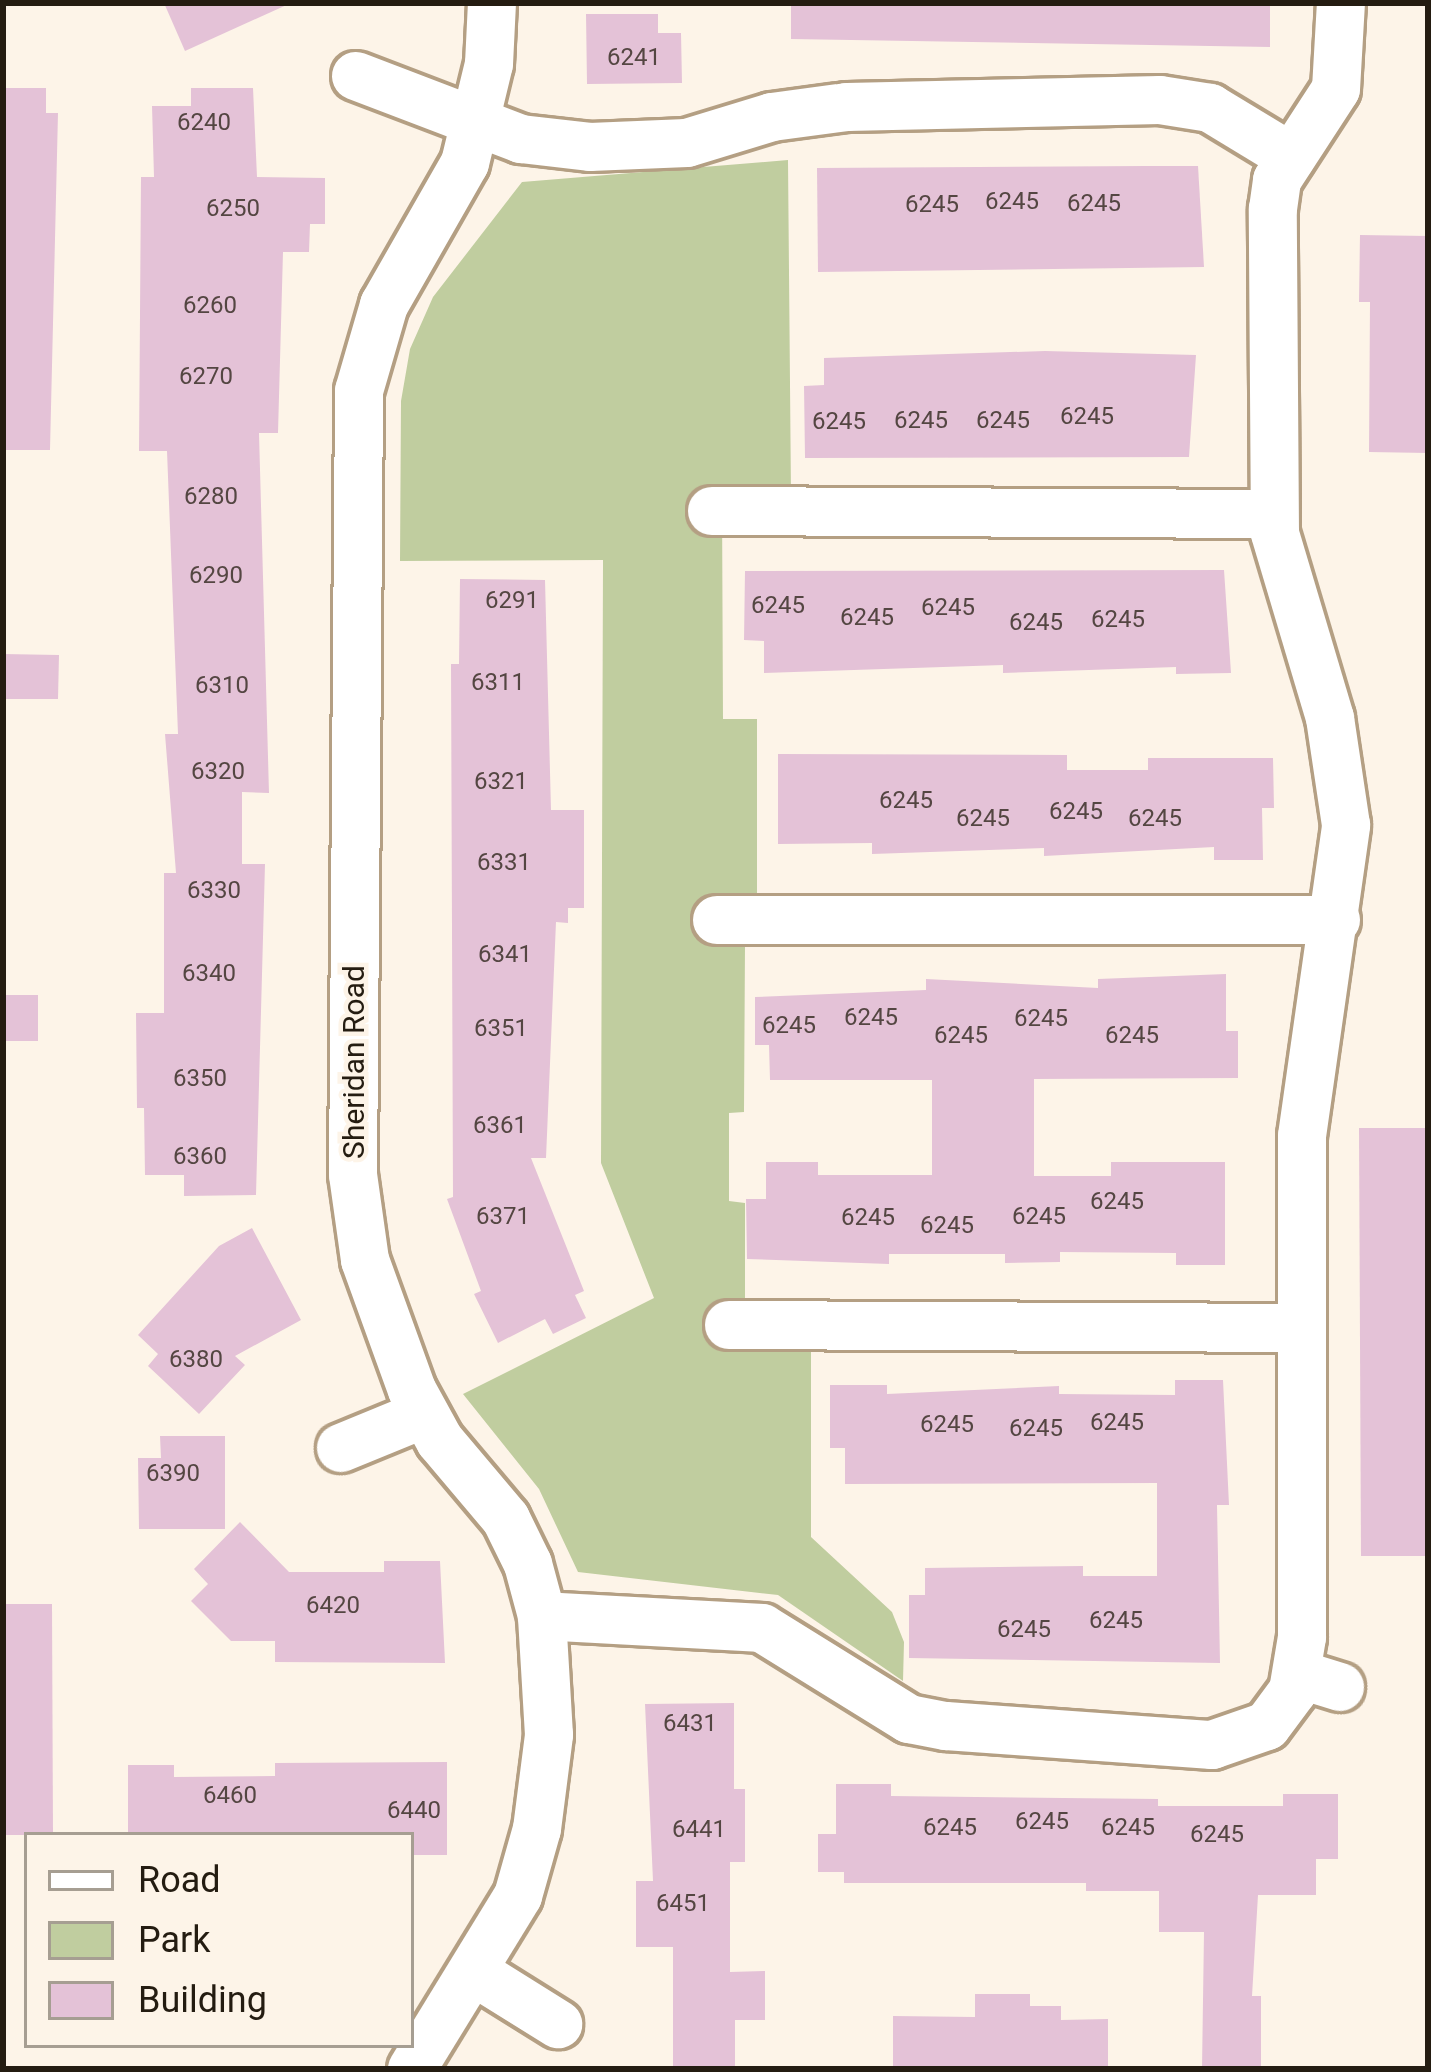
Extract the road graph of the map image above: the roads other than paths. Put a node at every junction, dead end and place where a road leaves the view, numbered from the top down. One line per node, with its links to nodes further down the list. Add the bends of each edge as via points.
1 (492, 3): 4 (street, Sheridan Road)
2 (1341, 3): 5 (street, via 1346,100)
3 (356, 76): 4 (street)
4 (476, 124): 5 (street, via 521,139 653,147 847,107 1177,100 1225,115); 12 (street, Sheridan Road, via 449,202 372,331 358,415 355,1203 373,1289)
5 (1291, 157): 7 (street, via 1274,193)
6 (712, 511): 7 (street)
7 (1274, 514): 9 (street, via 1343,783)
8 (717, 920): 9 (street)
9 (1336, 920): 11 (street, via 1303,1124)
10 (729, 1325): 11 (street)
11 (1300, 1328): 14 (street, via 1319,1681 1267,1726 1227,1743 946,1726 901,1714 761,1628)
12 (424, 1414): 13 (street); 14 (street, Sheridan Road, via 506,1519)
13 (341, 1448)
14 (542, 1616): 15 (street, Sheridan Road, via 549,1735 537,1829 518,1896)
15 (476, 1973): 16 (street); 17 (street, Sheridan Road)
16 (558, 2024)
17 (419, 2043)

